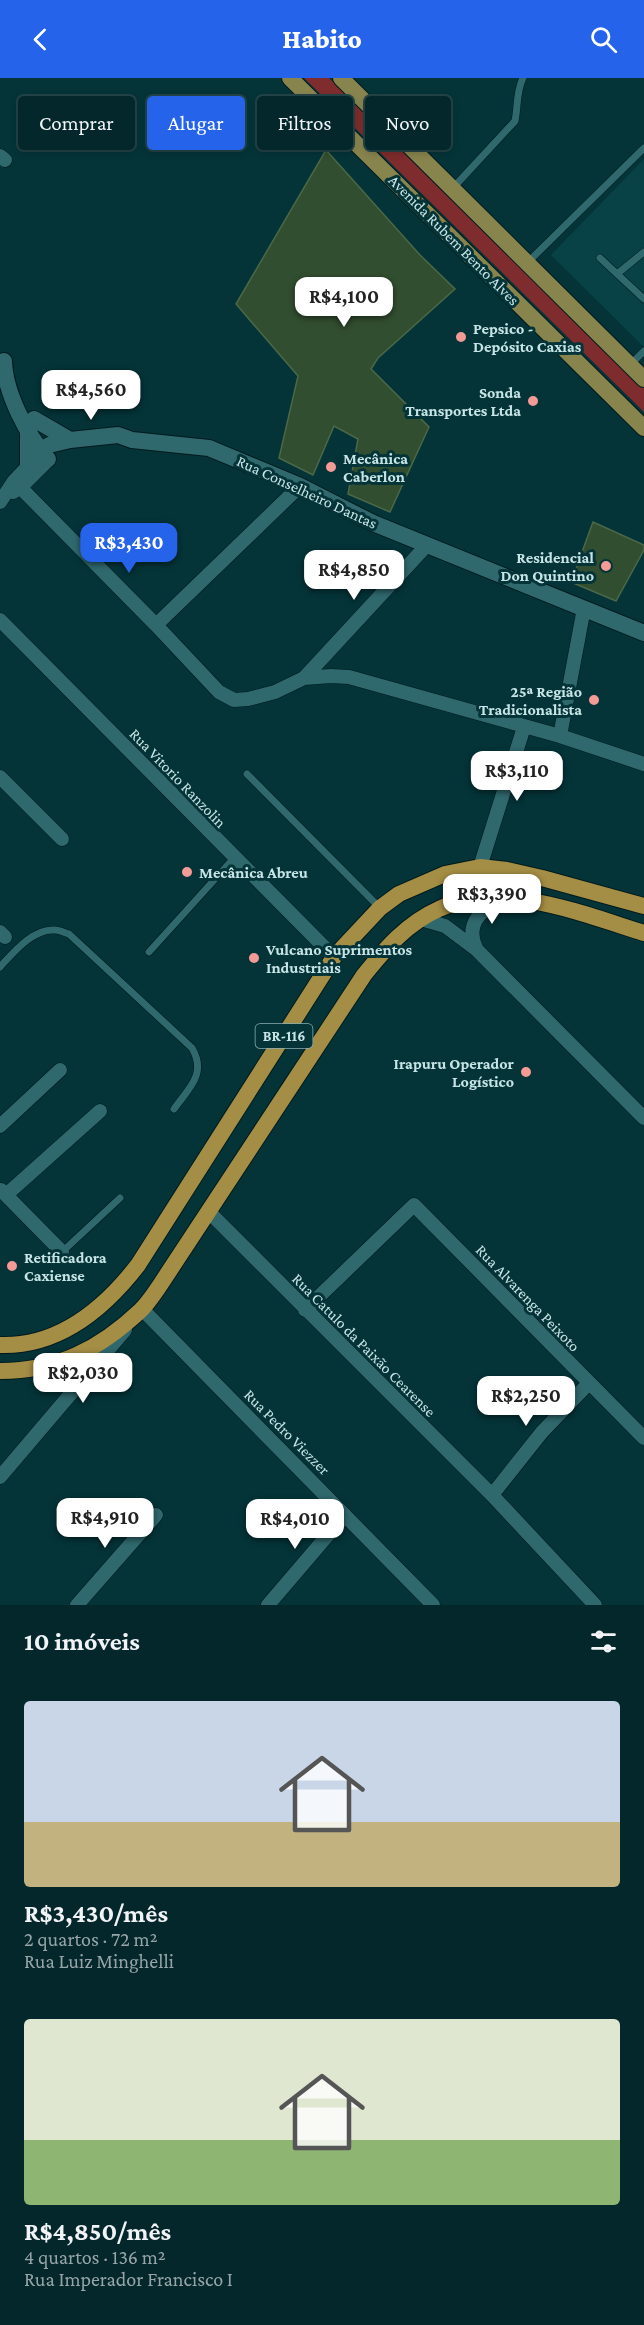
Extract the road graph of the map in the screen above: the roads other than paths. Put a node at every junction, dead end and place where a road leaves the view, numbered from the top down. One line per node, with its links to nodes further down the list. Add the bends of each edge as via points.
1 (290, 78): 16 (main road, Avenida Rubem Bento Alves)
2 (341, 78): 5 (main road)
3 (523, 78): 5 (lane, via 518,88 515,122)
4 (644, 148): 8 (lane)
5 (452, 189): 8 (main road)
6 (644, 252): 9 (lane)
7 (600, 258): 9 (lane)
8 (527, 263): 13 (main road)
9 (617, 274): 10 (lane)
10 (644, 299)
11 (644, 351): 13 (lane)
12 (1, 359): 15 (street, via 4,378)
13 (629, 365): 14 (main road)
14 (644, 380)
15 (31, 425): 17 (street); 19 (street); 20 (street)
16 (644, 428)
17 (70, 440): 18 (street, Rua Conselheiro Dantas, via 118,435); 19 (street, Rua Conselheiro Dantas)
18 (132, 440): 19 (street, Rua Conselheiro Dantas); 22 (street, Rua Conselheiro Dantas, via 209,448)
19 (49, 453): 20 (street); 21 (street)
20 (28, 466): 21 (street)
21 (17, 484): 23 (street); 27 (street)
22 (300, 486): 24 (street, Rua Conselheiro Dantas); 27 (street)
23 (3, 499)
24 (427, 545): 25 (street, Rua Conselheiro Dantas); 29 (street)
25 (584, 608): 28 (street, Rua Conselheiro Dantas); 31 (street)
26 (0, 620): 36 (street, Rua Vitorio Ranzolin)
27 (156, 625): 29 (street, via 219,692 234,700 274,692)
28 (644, 633)
29 (304, 678): 30 (street, via 349,677)
30 (524, 727): 31 (street); 37 (street)
31 (560, 736): 32 (street)
32 (644, 764)
33 (247, 774): 40 (lane)
34 (0, 777): 35 (street)
35 (62, 839)
36 (234, 858): 46 (lane); 47 (street, Rua Vitorio Ranzolin)
37 (480, 867): 39 (highway, BR-116, via 542,878); 40 (highway, BR-116, via 445,874 399,894)
38 (498, 898): 41 (highway, BR-116, via 455,903); 42 (highway, BR-116, via 535,902); 45 (street, via 472,925 471,936)
39 (644, 906)
40 (380, 908): 47 (highway, BR-116)
41 (421, 919): 45 (street, via 445,926); 56 (highway, BR-116, via 403,932 364,975)
42 (644, 933)
43 (3, 935): 44 (lane)
44 (16, 949): 48 (lane); 50 (lane, via 38,934 54,929 69,934 192,1048 199,1059 195,1080)
45 (477, 950): 52 (street)
46 (150, 952)
47 (334, 957): 60 (highway, BR-116, via 119,1290 93,1313 43,1340)
48 (0, 967)
49 (60, 1070): 53 (street)
50 (174, 1109)
51 (100, 1111): 54 (street)
52 (644, 1118)
53 (0, 1126)
54 (3, 1192): 57 (street)
55 (120, 1198): 57 (lane)
56 (209, 1212): 58 (highway, BR-116); 59 (street, Rua Catulo da Paixão Cearense)
57 (62, 1252)
58 (142, 1309): 61 (highway, BR-116, via 105,1340 76,1357 49,1366); 64 (street); 67 (street, Rua Pedro Viezzer)
59 (305, 1310): 62 (street, Rua Alvarenga Peixoto, via 414,1205); 65 (street, Rua Catulo da Paixão Cearense)
60 (0, 1345)
61 (0, 1371)
62 (588, 1383): 63 (street, Rua Alvarenga Peixoto); 65 (street, via 542,1432)
63 (644, 1438)
64 (0, 1477)
65 (492, 1495): 71 (street, Rua Catulo da Paixão Cearense)
66 (156, 1515): 68 (street)
67 (345, 1515): 69 (street); 70 (street, Rua Pedro Viezzer)
68 (77, 1605)
69 (268, 1605)
70 (433, 1605)
71 (595, 1605)

